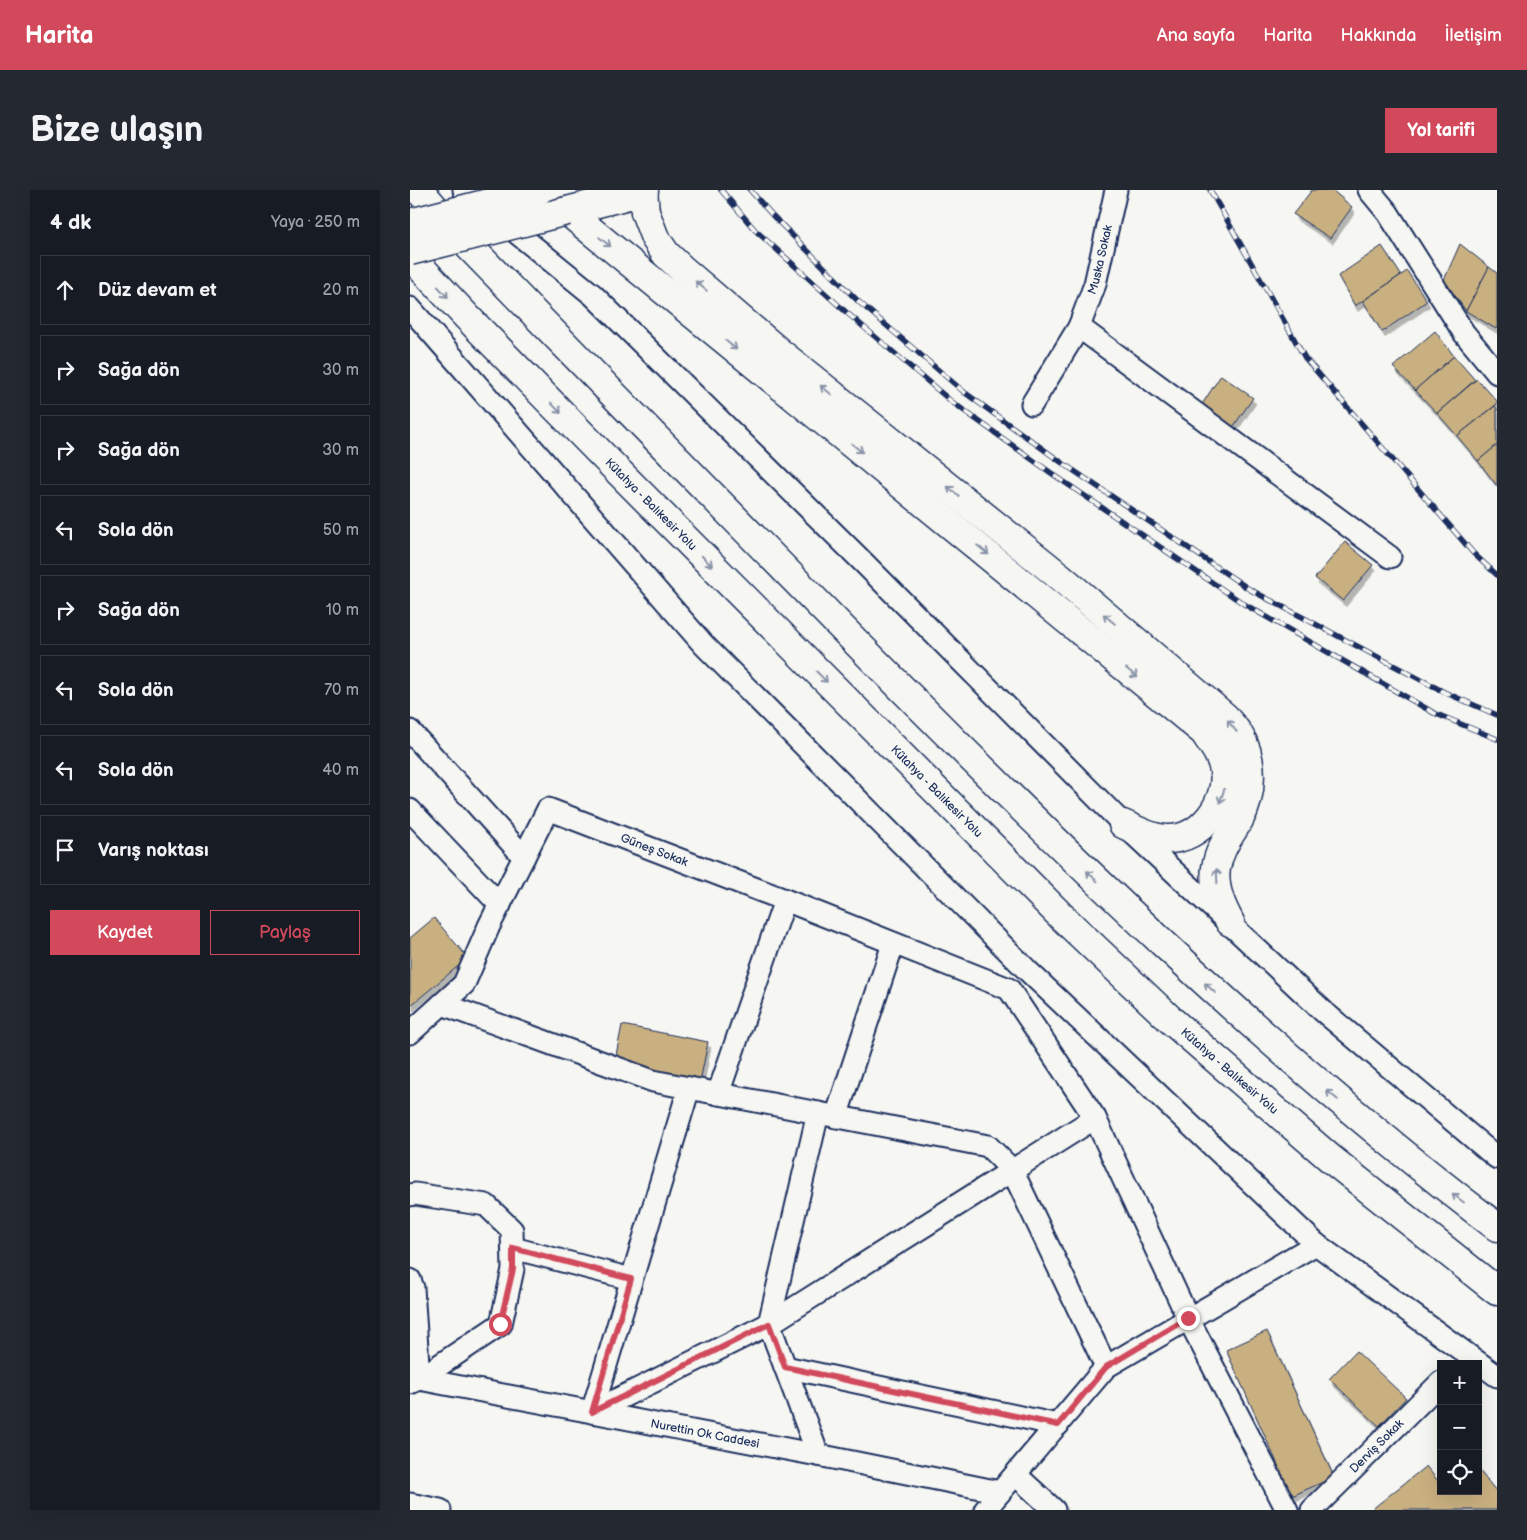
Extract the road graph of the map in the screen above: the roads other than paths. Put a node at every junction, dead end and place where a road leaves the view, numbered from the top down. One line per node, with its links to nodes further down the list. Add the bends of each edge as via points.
1 (419, 190): 35 (main road, one-way to 1, via 1447,1190 1318,1083 1190,970 992,780 524,304)
2 (464, 190): 20 (street, via 593,295)
3 (539, 190): 8 (main road, bridge)
4 (646, 190): 7 (main road); 24 (main road, one-way to 4, via 1218,893 1216,868 1221,849 1241,817 1250,776 1240,736 1225,717 1059,576 778,352 682,270 655,238 645,212)
5 (1116, 190): 12 (street, Muska Sokak, via 1095,284)
6 (1369, 190): 13 (street, via 1388,213)
7 (567, 211): 9 (main road, bridge); 20 (main road, one-way to 20, via 1204,732 1223,767 1224,788 1218,807 1202,825 1183,837 1166,840)
8 (410, 223)
9 (410, 250)
10 (410, 256): 40 (main road, Kütahya - Balıkesir Yolu, one-way to 40, via 612,465 1069,923 1173,1022 1324,1152)
11 (410, 308): 36 (street, via 704,645 1028,971)
12 (1079, 327): 16 (street, Muska Sokak); 17 (street)
13 (1464, 332): 14 (street); 15 (street)
14 (1497, 350)
15 (1497, 373)
16 (1032, 404)
17 (1390, 556)
18 (410, 731): 21 (street)
19 (410, 810): 23 (street)
20 (1123, 824): 24 (street)
21 (524, 857): 22 (street, Güneş Sokak, via 548,809); 23 (street, Güneş Sokak)
22 (785, 900): 25 (street, Güneş Sokak); 29 (street)
23 (500, 905): 26 (street, Güneş Sokak, via 464,984)
24 (1230, 922): 32 (street, via 1324,1012)
25 (893, 944): 30 (street); 31 (street, Güneş Sokak, via 1009,990)
26 (442, 1004): 27 (street, Güneş Sokak); 28 (street, via 653,1081)
27 (410, 1033)
28 (689, 1088): 29 (street); 38 (street)
29 (718, 1094): 30 (street)
30 (827, 1115): 33 (street, via 988,1146); 42 (street)
31 (1095, 1118): 33 (street); 41 (street)
32 (1497, 1158)
33 (1012, 1170): 42 (street); 45 (street)
34 (410, 1195): 37 (street, via 486,1206 512,1230)
35 (1497, 1227)
36 (1316, 1244): 41 (street); 43 (street)
37 (513, 1248): 38 (street); 47 (street, via 513,1269 500,1324)
38 (631, 1279): 49 (street)
39 (410, 1280): 47 (street, via 413,1288)
40 (1497, 1291)
41 (1188, 1318): 45 (street); 58 (street)
42 (769, 1324): 44 (street); 49 (street)
43 (1463, 1359): 46 (street)
44 (785, 1367): 50 (street); 51 (street)
45 (1106, 1367): 50 (street)
46 (1497, 1376)
47 (414, 1381): 49 (street, Nurettin Ok Caddesi)
48 (1437, 1386): 59 (street, Derviş Sokak)
49 (592, 1412): 51 (street, Nurettin Ok Caddesi)
50 (1058, 1425): 52 (street)
51 (818, 1455): 53 (street, Nurettin Ok Caddesi)
52 (1016, 1475): 53 (street); 57 (street)
53 (1000, 1492): 56 (street)
54 (410, 1504): 55 (street)
55 (440, 1510)
56 (985, 1510)
57 (1054, 1510)
58 (1287, 1510)
59 (1312, 1510)

